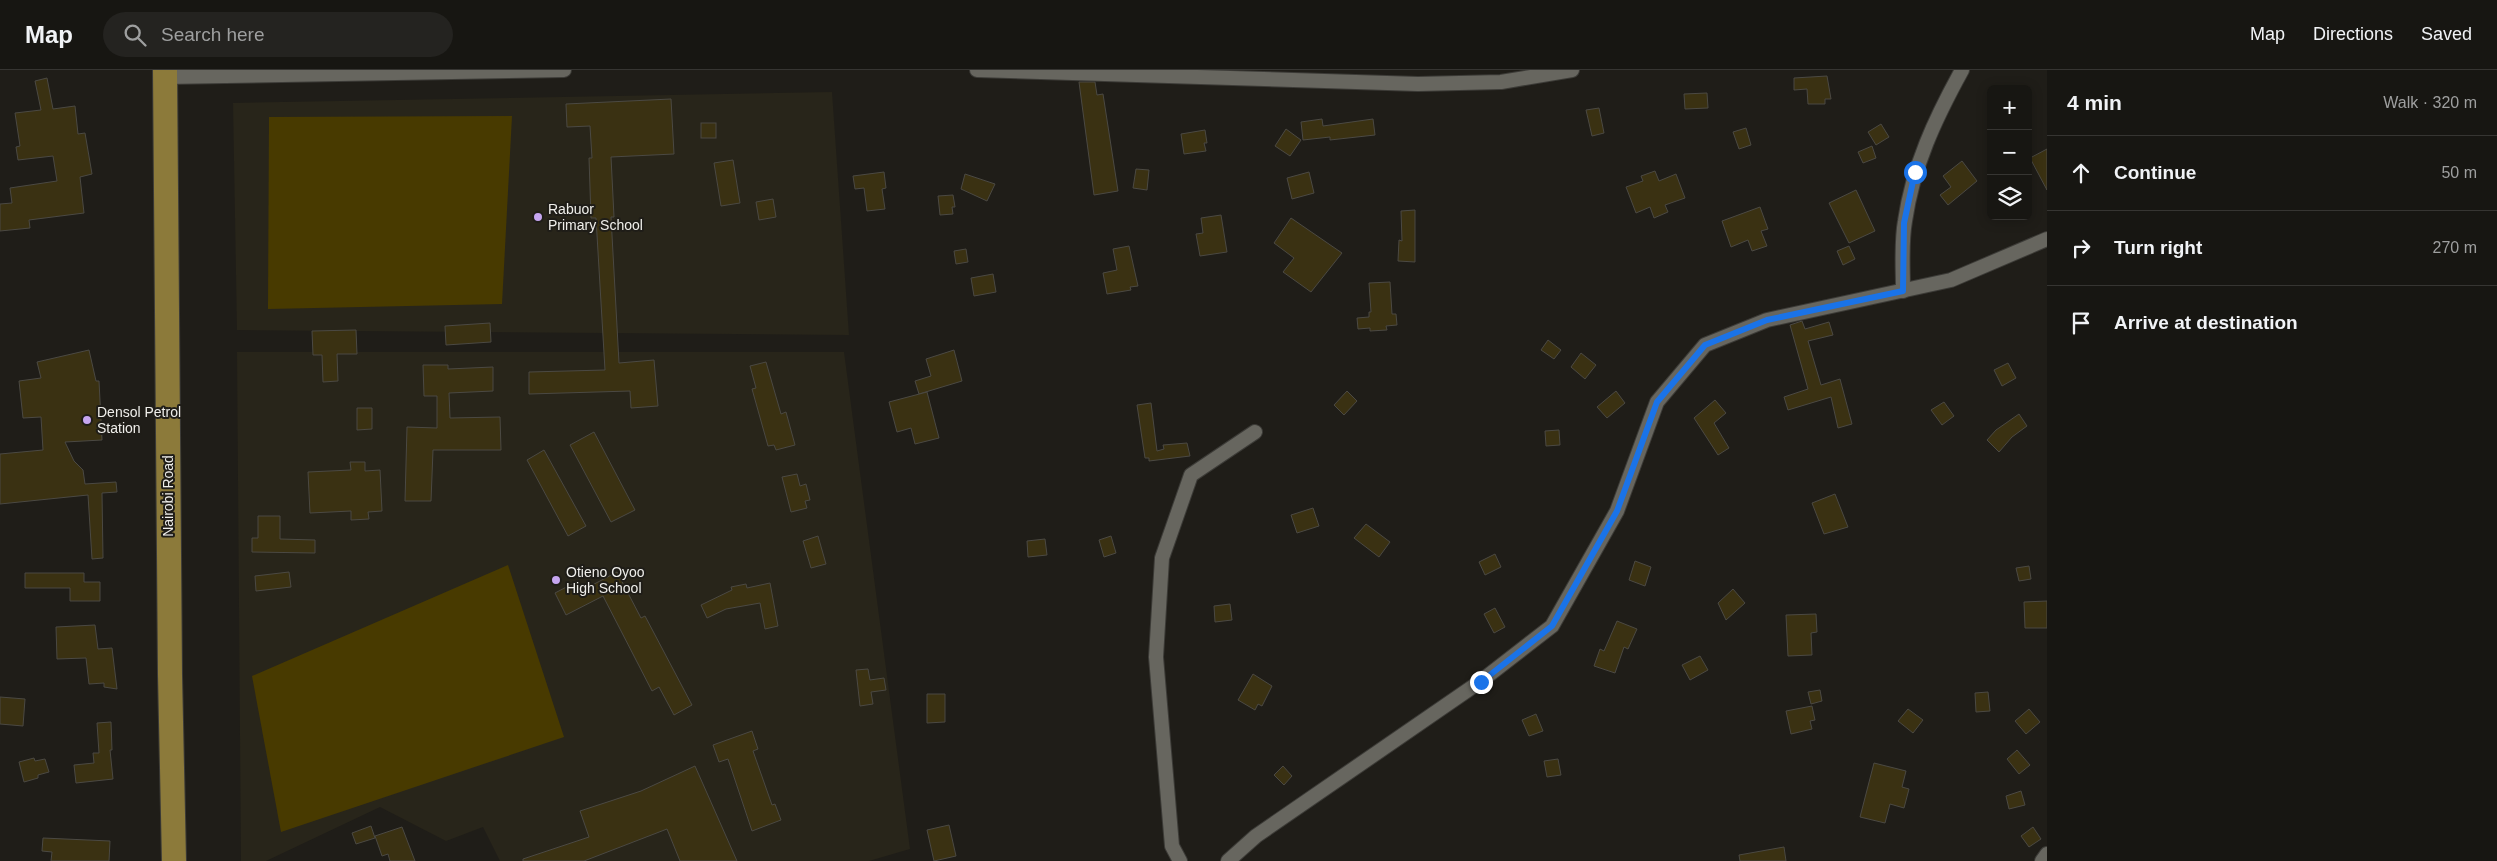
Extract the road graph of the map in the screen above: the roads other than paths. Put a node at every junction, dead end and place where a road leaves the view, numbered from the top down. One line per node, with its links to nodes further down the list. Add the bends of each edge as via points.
1 (564, 70): 5 (street)
2 (977, 70): 3 (street, via 1418,84 1501,82)
3 (1572, 70)
4 (1962, 70): 7 (street, via 1934,122 1915,172 1904,223)
5 (165, 74): 10 (highway, Nairobi Road)
6 (2047, 239): 7 (street, via 1951,280)
7 (1903, 291): 12 (street, via 1767,320 1705,345 1657,402 1617,511 1552,626 1481,682 1256,836)
8 (1255, 432): 11 (street, via 1191,475 1162,558 1156,657 1172,846)
9 (2047, 854): 13 (street)
10 (174, 861)
11 (1180, 861)
12 (1228, 861)
13 (2042, 861)

